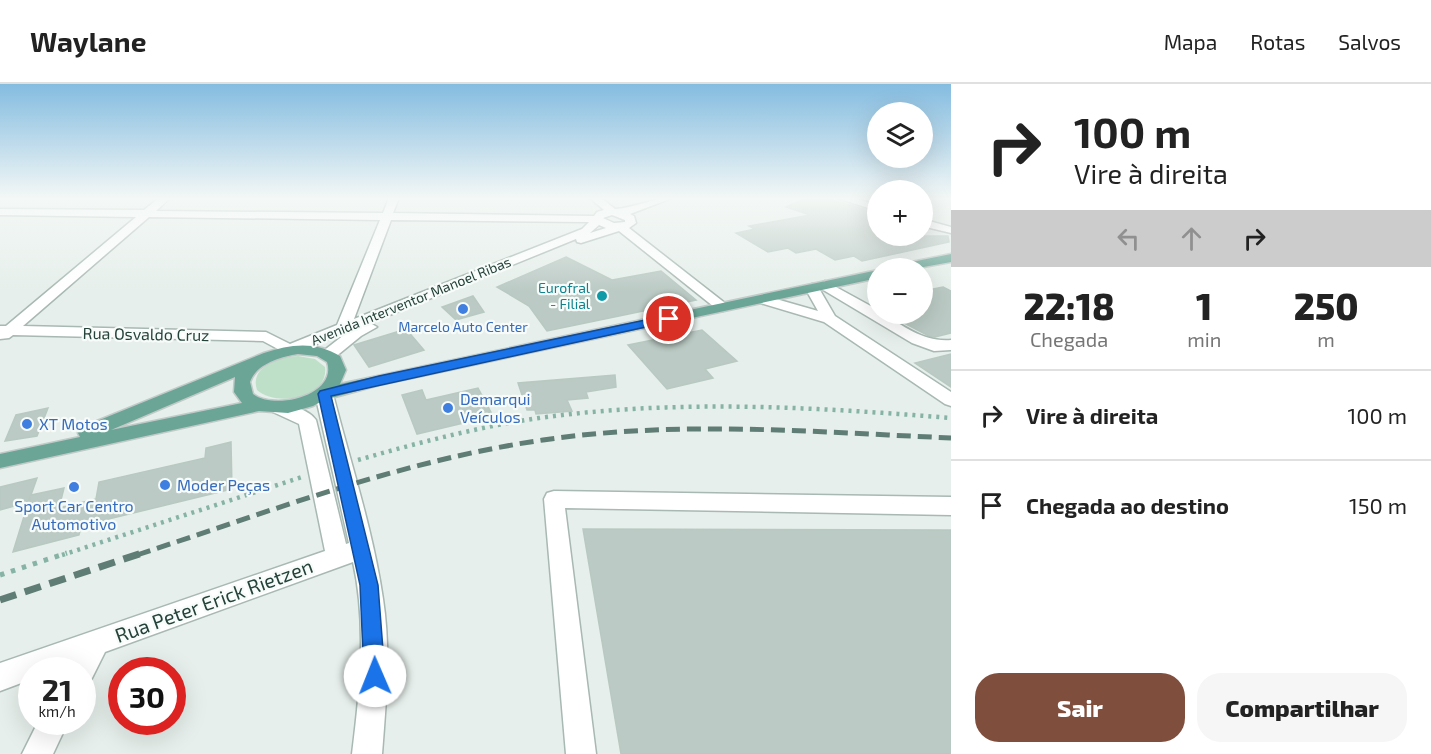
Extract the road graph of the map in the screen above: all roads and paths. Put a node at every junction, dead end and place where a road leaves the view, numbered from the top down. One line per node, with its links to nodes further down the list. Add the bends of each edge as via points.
1 (127, 229): 15 (street)
2 (382, 229): 14 (street)
3 (588, 229): 6 (street, Avenida Interventor Manoel Ribas)
4 (612, 229): 6 (street, Avenida Interventor Manoel Ribas)
5 (633, 229): 12 (street)
6 (529, 258): 14 (street, Avenida Interventor Manoel Ribas); 18 (street, Avenida Interventor Manoel Ribas, via 356,333)
7 (951, 258): 8 (main road)
8 (933, 262)
9 (867, 276): 10 (main road)
10 (818, 286): 11 (main road); 13 (street); 16 (street, via 917,340 934,346)
11 (762, 299): 12 (main road); 13 (street)
12 (728, 306): 20 (main road)
13 (829, 319): 22 (street)
14 (344, 327): 17 (street, Avenida Interventor Manoel Ribas)
15 (3, 333): 17 (street, Rua Osvaldo Cruz, via 266,337)
16 (951, 345)
17 (289, 350): 18 (main road, via 315,350); 19 (main road)
18 (333, 360): 20 (main road); 21 (main road, via 335,381)
19 (258, 362): 23 (main road, via 246,373 242,386 246,397); 25 (main road)
20 (379, 380): 21 (main road)
21 (324, 394): 23 (main road, via 298,406); 27 (street)
22 (951, 400)
23 (269, 407): 25 (main road); 28 (street, via 308,420)
24 (951, 418): 27 (path, via 778,406 624,409 486,427)
25 (47, 450): 26 (main road)
26 (0, 460)
27 (339, 465): 30 (street)
28 (318, 472): 30 (street); 31 (path)
29 (951, 506): 38 (street, via 554,499)
30 (349, 553): 32 (street, Rua Peter Erick Rietzen); 37 (street, via 370,593 375,676)
31 (0, 575)
32 (96, 643): 33 (street); 34 (street, Rua Peter Erick Rietzen)
33 (88, 657)
34 (0, 677)
35 (47, 735): 36 (street)
36 (37, 754)
37 (367, 754)
38 (581, 754)

